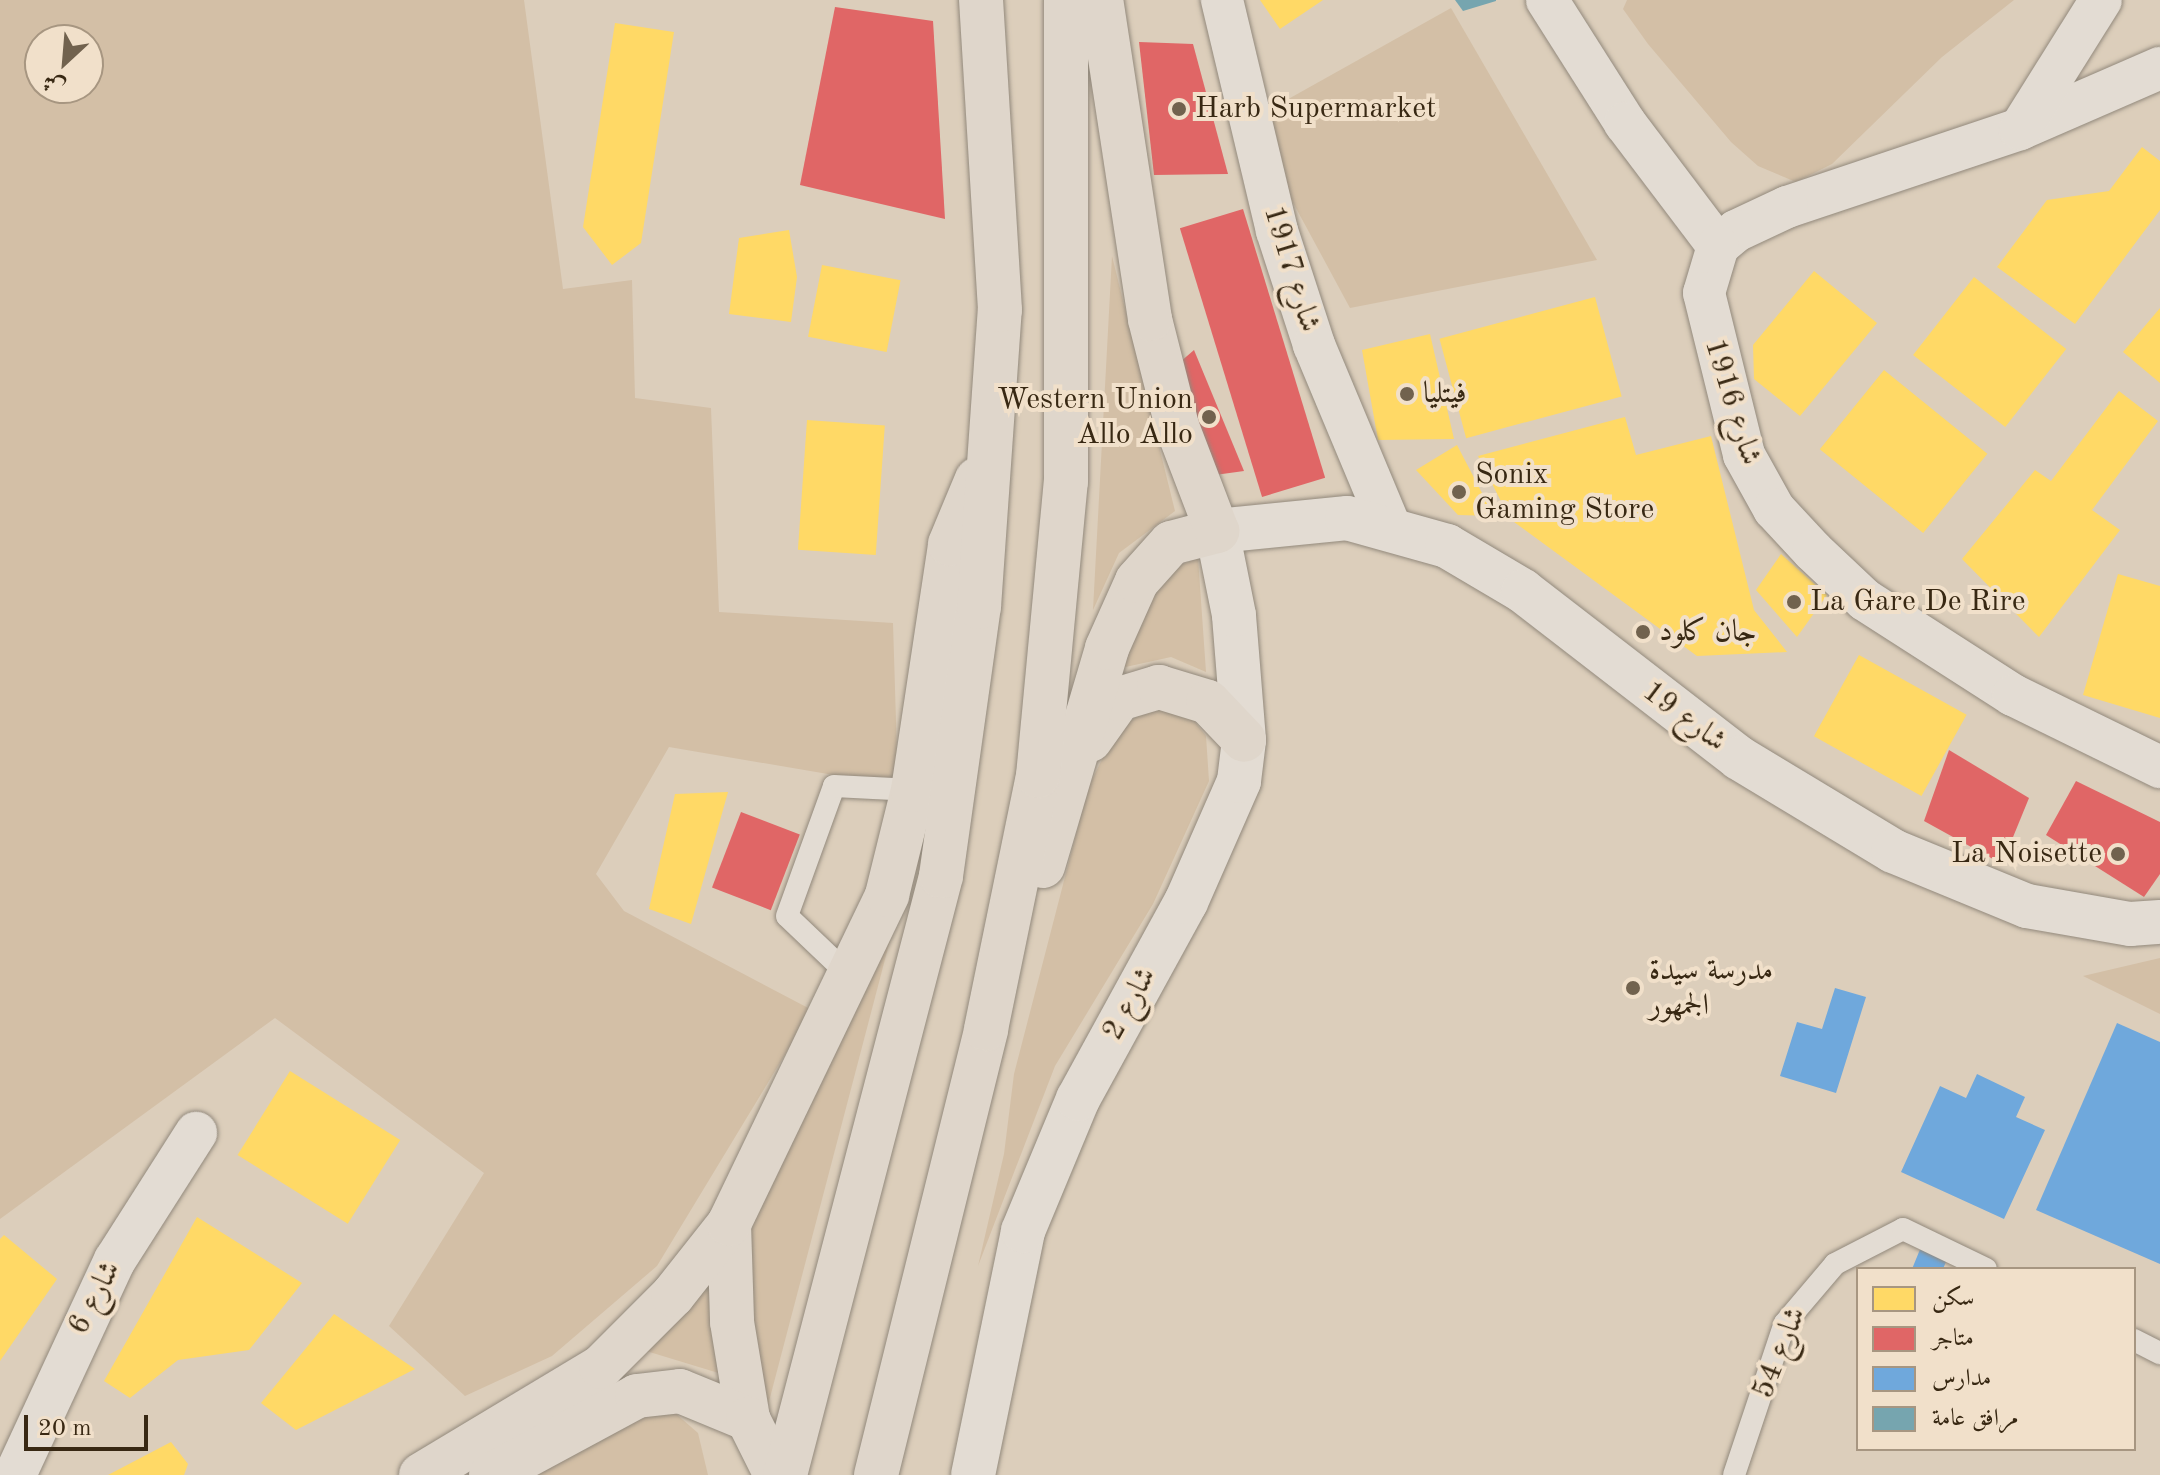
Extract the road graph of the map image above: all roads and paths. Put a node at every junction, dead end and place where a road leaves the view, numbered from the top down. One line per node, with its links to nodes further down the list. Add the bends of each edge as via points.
1 (981, 0): 10 (highway, via 997,192)
2 (1066, 0): 19 (highway, via 1066,482 1038,776)
3 (1101, 0): 12 (highway, via 1150,319 1177,426)
4 (1222, 0): 11 (street, شارع 1917, via 1277,231 1314,345)
5 (1547, 0): 9 (street, via 1625,123)
6 (2101, 0): 8 (street)
7 (2160, 68): 8 (street)
8 (2020, 129): 9 (street, via 1787,207)
9 (1718, 246): 15 (street, شارع 1916, via 1705,309 1733,426 1774,509 1865,600 2013,695)
10 (992, 444): 16 (highway, via 950,544); 30 (highway, via 941,876)
11 (1391, 529): 12 (main road, شارع 19, via 1300,518); 17 (main road, شارع 19, via 1447,546 1523,591 1739,758 1893,851 2027,906 2130,924)
12 (1217, 531): 13 (main road, شارع 2, via 1234,615); 14 (highway, via 1171,543 1137,581 1107,648)
13 (1244, 740): 14 (highway, via 1208,702 1159,687 1119,699); 32 (main road, شارع 2, via 1226,818 1078,1099 1023,1231)
14 (1081, 756): 19 (highway)
15 (2160, 767)
16 (913, 790): 18 (highway, via 887,895); 18 (lane, via 834,786 787,916)
17 (2160, 922)
18 (851, 977): 21 (highway)
19 (986, 1029): 31 (highway)
20 (196, 1133): 26 (street, شارع 6, via 115,1260)
21 (729, 1224): 25 (highway, via 732,1322); 27 (highway, via 673,1295 601,1367)
22 (1982, 1267): 33 (lane, شارع 54, via 1903,1229 1835,1264 1785,1323)
23 (2136, 1341): 24 (lane)
24 (2160, 1353)
25 (748, 1419): 28 (highway, via 701,1395 637,1396); 29 (highway)
26 (15, 1475)
27 (421, 1475)
28 (491, 1475)
29 (776, 1475)
30 (785, 1475)
31 (876, 1475)
32 (973, 1475)
33 (1734, 1475)

